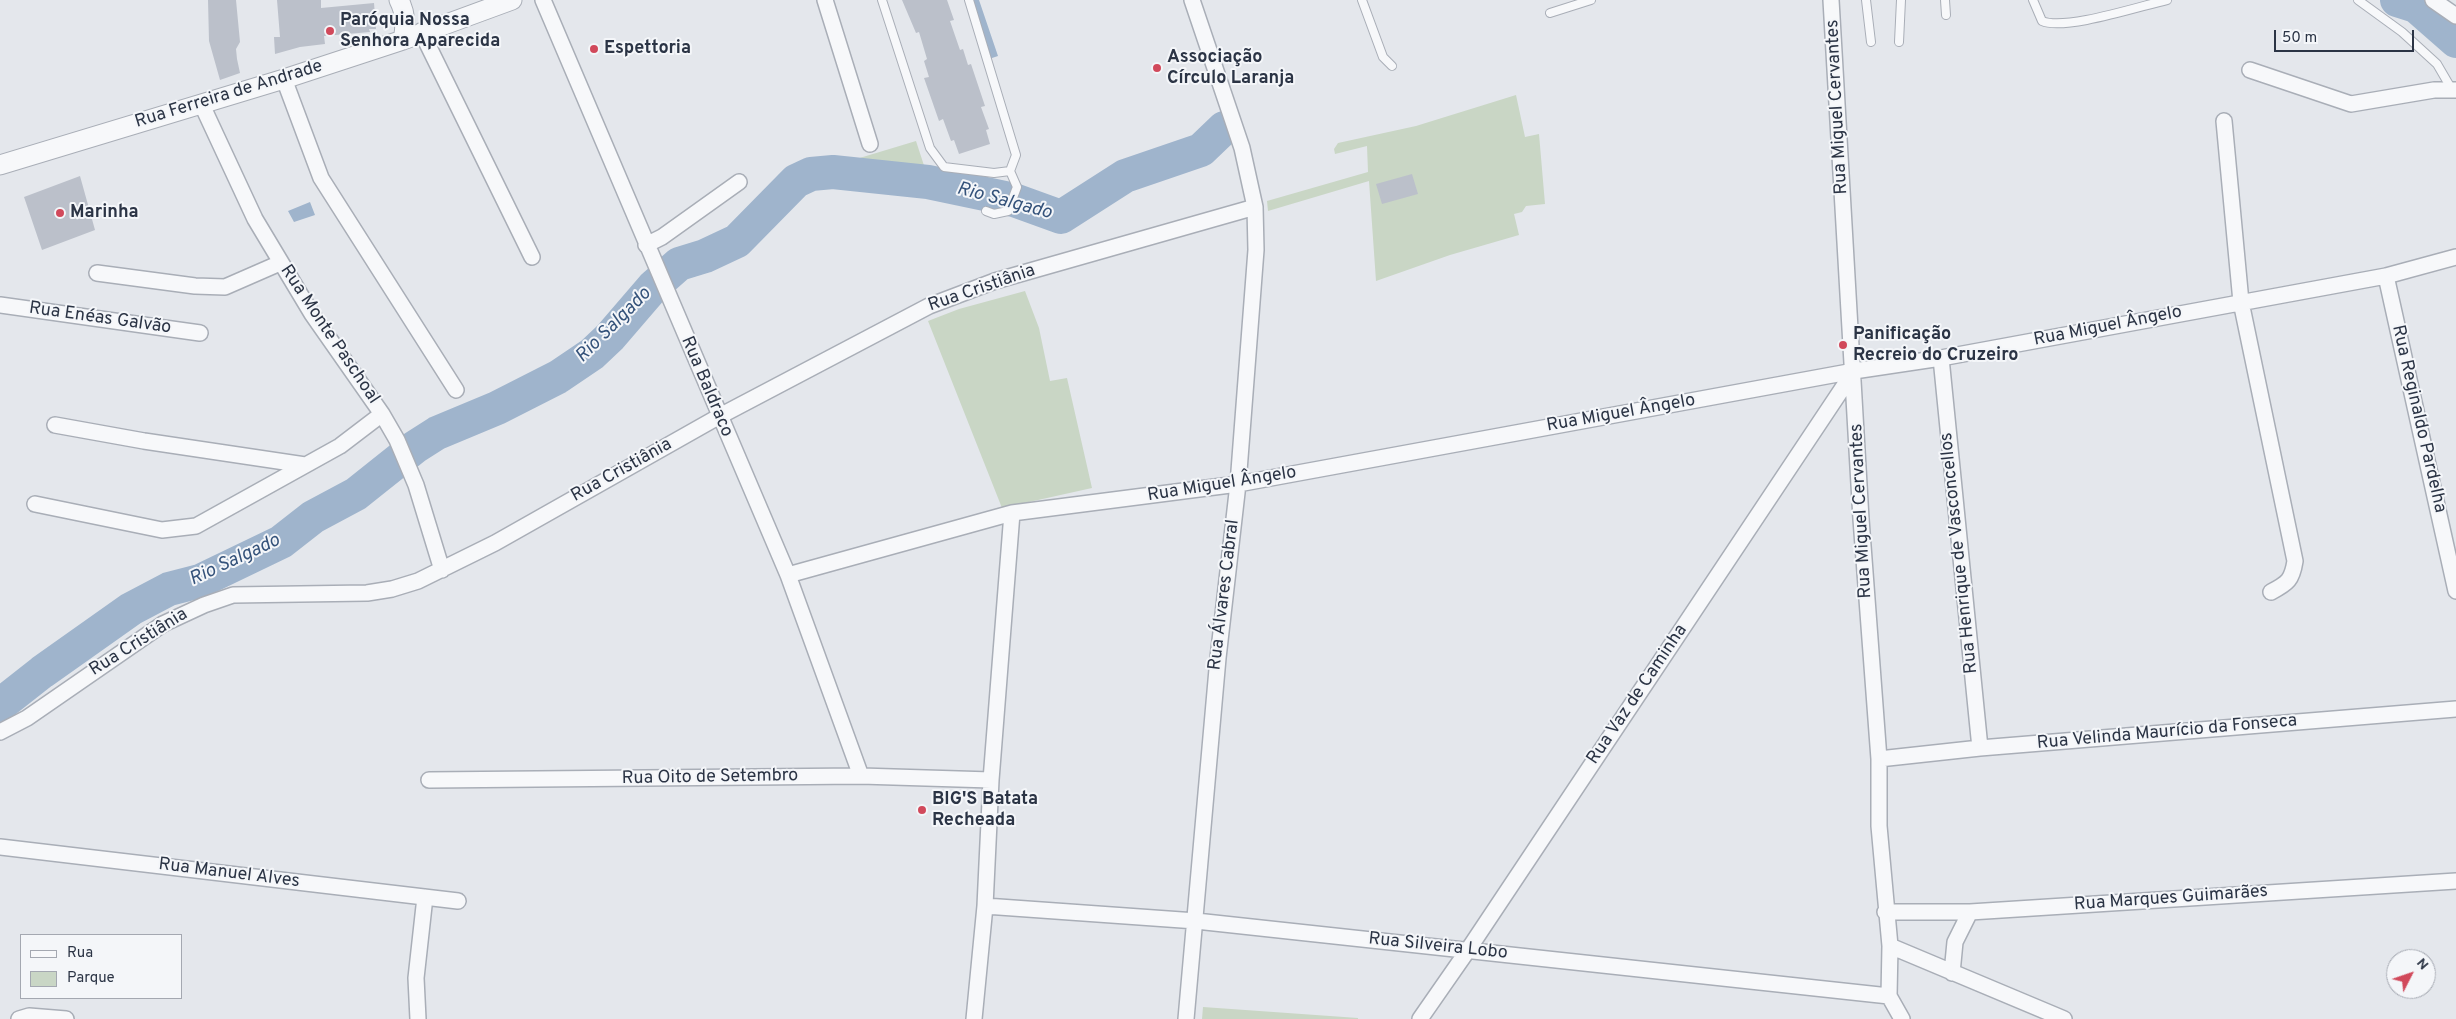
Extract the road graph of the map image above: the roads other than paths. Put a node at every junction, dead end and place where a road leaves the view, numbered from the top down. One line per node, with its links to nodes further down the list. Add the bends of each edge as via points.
1 (399, 0): 22 (street, via 406,24)
2 (512, 0): 21 (street, Rua Ferreira de Andrade)
3 (543, 0): 37 (street, Rua Baldraco)
4 (825, 0): 31 (street)
5 (882, 0): 33 (lane, via 930,148 944,167 994,173)
6 (970, 0): 33 (lane, via 1016,155)
7 (1192, 0): 35 (street, Rua Álvares Cabral, via 1242,148)
8 (1362, 0): 25 (lane, via 1383,57)
9 (1591, 0): 18 (lane)
10 (1831, 0): 47 (street, Rua Miguel Cervantes)
11 (1866, 0): 23 (lane)
12 (1901, 0): 24 (lane)
13 (1945, 0): 19 (lane)
14 (2033, 0): 15 (lane, via 2042,21 2066,24)
15 (2167, 0)
16 (2358, 0): 28 (lane, via 2402,32 2437,64)
17 (2433, 0): 20 (street)
18 (1550, 13)
19 (1946, 14)
20 (2456, 16)
21 (421, 32): 22 (street, Rua Ferreira de Andrade); 38 (street)
22 (403, 40): 27 (street, Rua Ferreira de Andrade)
23 (1871, 42)
24 (1899, 42)
25 (1392, 66)
26 (2250, 70): 28 (street, via 2351,104)
27 (284, 79): 29 (street, Rua Ferreira de Andrade); 48 (street, via 321,178)
28 (2454, 89)
29 (202, 105): 32 (street, Rua Ferreira de Andrade); 40 (street, Rua Monte Paschoal, via 255,219)
30 (2224, 121): 43 (street)
31 (870, 144)
32 (0, 165)
33 (1010, 170): 36 (lane, via 1017,187 1010,208 1005,213 994,214)
34 (739, 182): 37 (street)
35 (1255, 207): 50 (street, Rua Cristiânia, via 996,281 948,298 895,322); 53 (street, Rua Álvares Cabral, via 1256,250)
36 (986, 210)
37 (647, 248): 50 (street, Rua Baldraco)
38 (532, 257)
39 (2456, 257): 42 (street, Rua Miguel Ângelo)
40 (280, 263): 41 (street, via 225,287); 49 (street, Rua Monte Paschoal)
41 (97, 273)
42 (2386, 276): 43 (street, Rua Miguel Ângelo); 58 (street, Rua Reginaldo Pardelha)
43 (2241, 302): 46 (street, Rua Miguel Ângelo); 59 (street, via 2296,561 2293,576 2285,585)
44 (0, 305): 45 (street, Rua Enéas Galvão)
45 (200, 333)
46 (1941, 358): 47 (street, Rua Miguel Ângelo); 62 (street, Rua Henrique de Vasconcellos)
47 (1854, 371): 53 (street, Rua Miguel Ângelo); 63 (street, Rua Miguel Cervantes, via 1861,519); 76 (street, Rua Vaz de Caminha)
48 (456, 390)
49 (382, 414): 52 (street, via 340,446); 56 (street, Rua Monte Paschoal, via 416,485)
50 (718, 417): 56 (street, Rua Cristiânia); 57 (street, Rua Baldraco)
51 (54, 425): 52 (street)
52 (305, 465): 54 (street, via 205,523 185,529 162,530)
53 (1238, 484): 55 (street, Rua Miguel Ângelo); 74 (street, Rua Álvares Cabral, via 1218,658)
54 (35, 504)
55 (1012, 513): 57 (street, Rua Miguel Ângelo); 66 (street)
56 (442, 570): 61 (street, Rua Cristiânia, via 418,581 367,593 233,594 163,624 27,718)
57 (788, 575): 64 (street, Rua Baldraco)
58 (2456, 591)
59 (2271, 592)
60 (2456, 709): 62 (street, Rua Velinda Maurício da Fonseca)
61 (0, 732)
62 (1980, 748): 63 (street, Rua Velinda Maurício da Fonseca)
63 (1879, 759): 72 (street, Rua Miguel Cervantes, via 1879,826)
64 (861, 776): 65 (street, Rua Oito de Setembro); 66 (street, Rua Oito de Setembro)
65 (429, 780)
66 (991, 780): 71 (street)
67 (0, 848): 69 (street, Rua Manuel Alves)
68 (2456, 881): 73 (street, Rua Marques Guimarães)
69 (425, 896): 70 (street, Rua Manuel Alves); 81 (street, via 416,978)
70 (458, 901)
71 (986, 906): 74 (street, Rua Silveira Lobo); 82 (street)
72 (1885, 912): 73 (street, Rua Marques Guimarães); 75 (street, Rua Miguel Cervantes)
73 (1970, 912): 77 (street, via 1955,942)
74 (1196, 921): 76 (street, Rua Silveira Lobo); 83 (street, Rua Álvares Cabral)
75 (1890, 946): 77 (street); 78 (street, Rua Miguel Cervantes)
76 (1468, 950): 78 (street, Rua Silveira Lobo); 84 (street, Rua Vaz de Caminha)
77 (1952, 973): 86 (street)
78 (1889, 996): 85 (street)
79 (19, 1019): 80 (street, via 29,1016)
80 (66, 1019)
81 (418, 1019)
82 (974, 1019)
83 (1186, 1019)
84 (1420, 1019)
85 (1902, 1019)
86 (2064, 1019)

